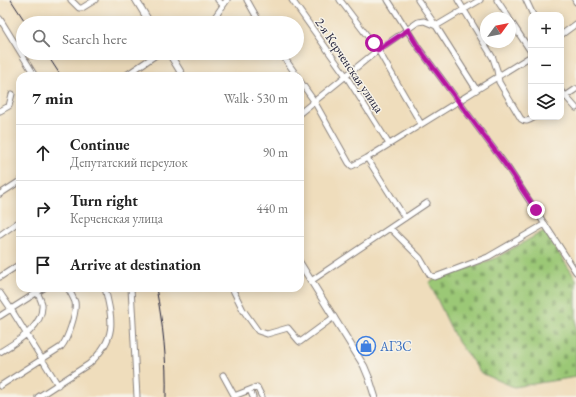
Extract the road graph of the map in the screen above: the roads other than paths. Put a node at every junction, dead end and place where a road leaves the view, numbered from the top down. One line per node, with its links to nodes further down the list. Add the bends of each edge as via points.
1 (71, 0): 2 (street, via 82,8)
2 (95, 0)
3 (136, 0): 19 (main road)
4 (218, 0): 15 (street)
5 (227, 0): 15 (street)
6 (247, 0): 21 (street)
7 (292, 0): 22 (street, 2-я Керченская улица)
8 (340, 0): 32 (street)
9 (388, 0): 27 (street)
10 (418, 0): 26 (street)
11 (458, 0): 16 (street)
12 (480, 0): 16 (street)
13 (497, 0): 17 (street)
14 (526, 0): 18 (street)
15 (223, 6): 20 (street)
16 (464, 9): 26 (street); 43 (street, via 493,58)
17 (505, 12)
18 (532, 12)
19 (146, 16)
20 (216, 16)
21 (256, 16)
22 (303, 16)
23 (304, 17): 42 (street, 2-я Керченская улица)
24 (0, 19): 30 (street)
25 (576, 24): 29 (street)
26 (436, 26): 27 (street, via 421,21); 45 (street)
27 (408, 30): 32 (street); 51 (street)
28 (516, 30): 31 (street)
29 (564, 33)
30 (16, 45)
31 (528, 48)
32 (378, 50): 42 (street); 56 (street)
33 (528, 58): 43 (street)
34 (25, 60): 38 (street)
35 (149, 60): 39 (street)
36 (173, 60): 40 (main road)
37 (286, 60): 41 (street)
38 (33, 72)
39 (131, 72)
40 (181, 72)
41 (294, 72)
42 (346, 76): 50 (street); 57 (street, 2-я Керченская улица)
43 (497, 76): 45 (street); 55 (street, via 521,119)
44 (304, 87): 50 (street)
45 (476, 89): 51 (street)
46 (576, 89): 48 (street)
47 (12, 94): 54 (street, via 9,106)
48 (564, 96)
49 (564, 98): 52 (street)
50 (314, 101): 53 (street); 58 (street, via 349,163 352,166)
51 (458, 101): 56 (street); 64 (street, via 508,168)
52 (576, 108)
53 (304, 110)
54 (0, 111)
55 (530, 120)
56 (421, 124): 57 (street)
57 (389, 144): 58 (street)
58 (367, 158): 62 (street)
59 (16, 184): 60 (street)
60 (0, 194)
61 (427, 203): 62 (street)
62 (405, 218): 65 (street)
63 (16, 224): 66 (street)
64 (545, 224): 65 (street, via 488,257 434,277 430,275 420,258); 69 (street)
65 (390, 228): 71 (street)
66 (0, 235)
67 (16, 267): 70 (street)
68 (304, 270): 71 (main road)
69 (576, 272)
70 (0, 277)
71 (311, 281): 80 (main road)
72 (37, 292): 78 (street); 81 (street, via 42,310 37,324)
73 (70, 292): 83 (street, via 75,305 69,334 61,347)
74 (106, 292): 85 (street, via 111,324 108,342 89,364)
75 (131, 292): 90 (street)
76 (234, 292): 80 (street, via 243,310 256,329 262,333 288,328 300,342)
77 (0, 293): 78 (street)
78 (11, 308): 79 (street); 81 (street)
79 (0, 316)
80 (334, 317): 93 (main road, via 364,366)
81 (26, 333): 82 (street); 83 (street)
82 (0, 352)
83 (41, 359): 85 (street); 86 (street)
84 (224, 375): 88 (street)
85 (58, 385): 89 (street)
86 (0, 386)
87 (250, 390): 88 (street); 91 (street); 92 (street, via 258,387)
88 (234, 396)
89 (38, 397)
90 (138, 397)
91 (253, 397)
92 (262, 397)
93 (375, 397)

